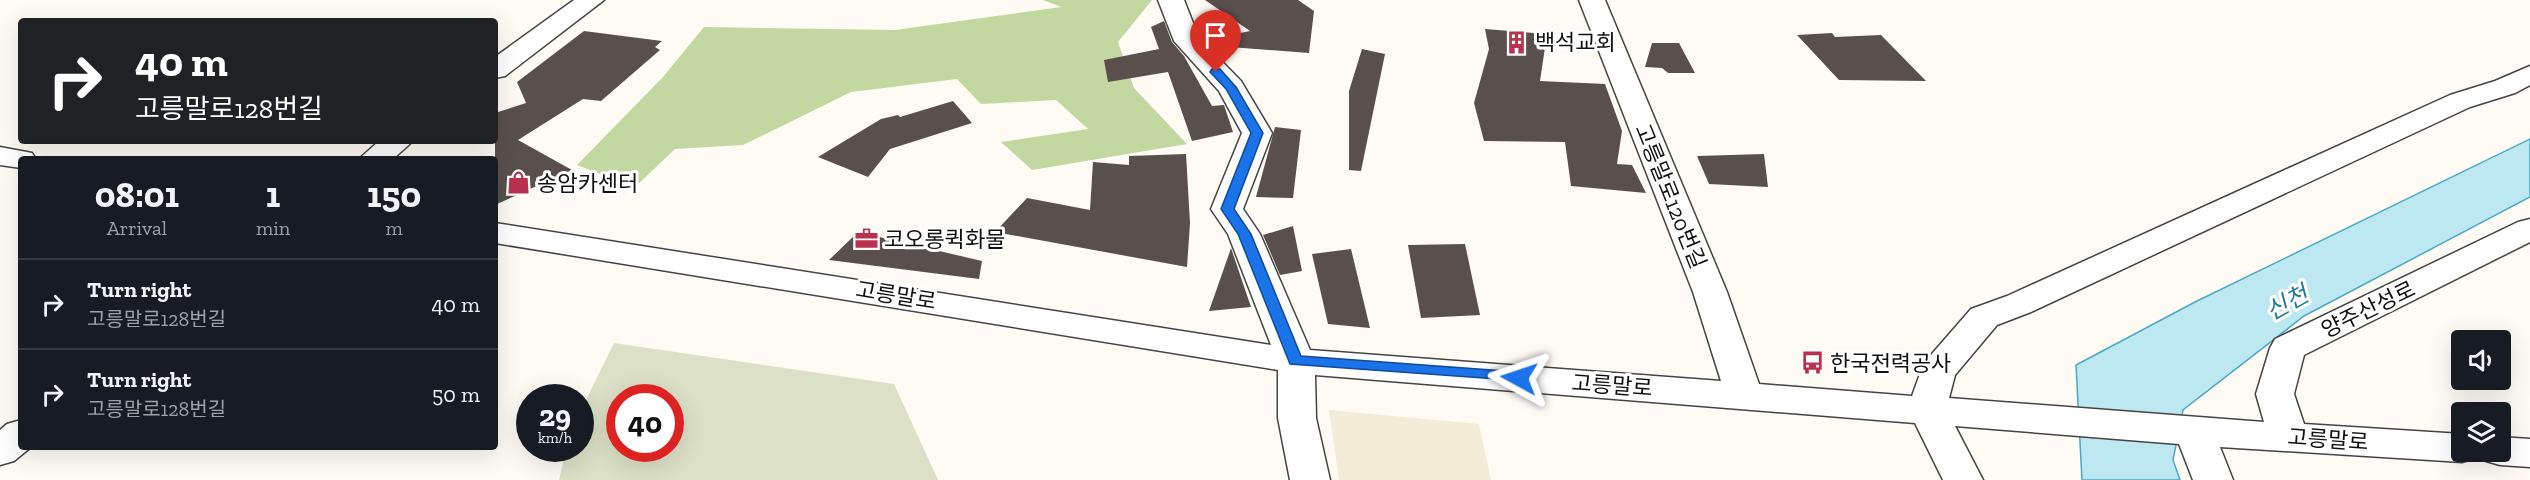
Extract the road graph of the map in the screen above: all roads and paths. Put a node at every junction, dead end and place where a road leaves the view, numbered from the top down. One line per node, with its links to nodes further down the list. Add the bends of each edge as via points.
1 (591, 0): 4 (street)
2 (1171, 0): 12 (street, via 1187,41 1231,87 1257,133 1227,209 1245,234)
3 (1592, 0): 13 (street, 고릉말로120번길, via 1710,292)
4 (498, 68)
5 (2530, 74): 14 (street, via 2505,87 2460,101 1984,317 1937,372)
6 (395, 144): 8 (street)
7 (0, 156): 9 (street)
8 (378, 156)
9 (18, 159)
10 (2530, 229): 17 (street, 양주산성로, via 2288,348 2275,394)
11 (498, 232): 12 (street, 고릉말로)
12 (1296, 361): 13 (street, 고릉말로); 22 (street, via 1297,418)
13 (1744, 395): 14 (street, 고릉말로)
14 (1927, 409): 15 (street, 고릉말로); 23 (street)
15 (2194, 431): 17 (street, 고릉말로); 24 (street)
16 (18, 436): 19 (street)
17 (2288, 436): 18 (street, 고릉말로)
18 (2451, 447)
19 (0, 451)
20 (2511, 452): 21 (street)
21 (2530, 453)
22 (1310, 480)
23 (1963, 480)
24 (2213, 480)

